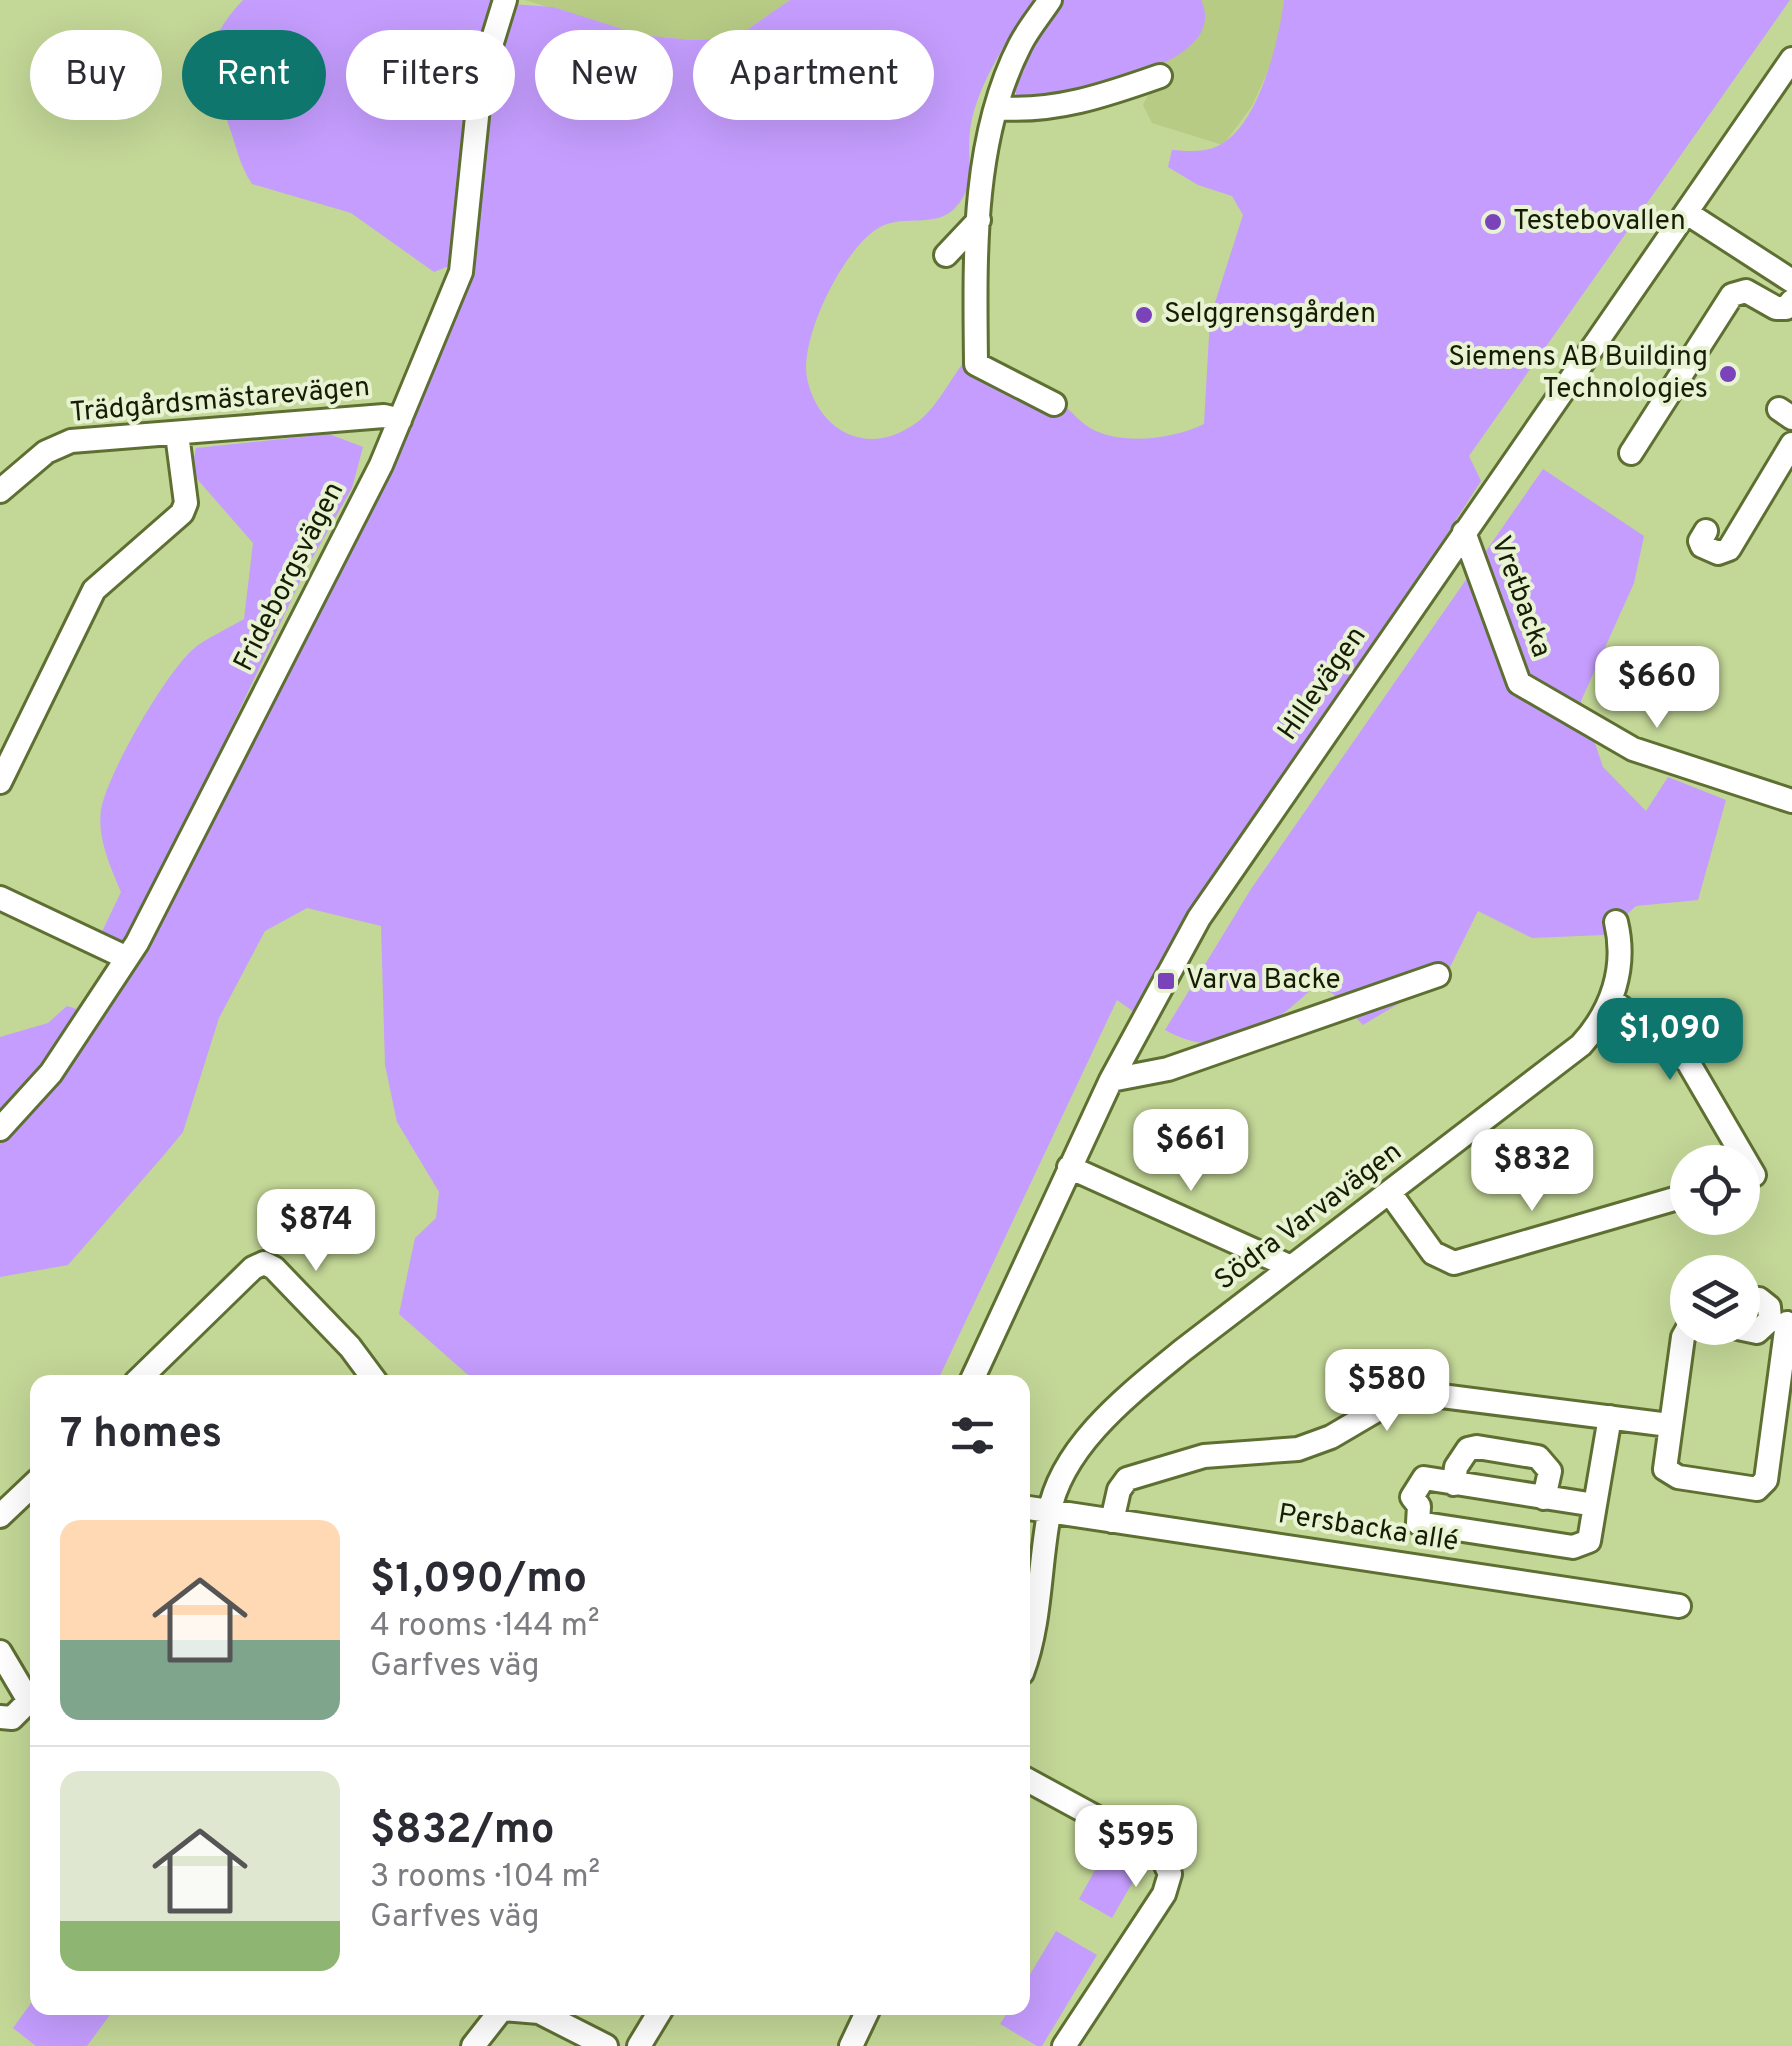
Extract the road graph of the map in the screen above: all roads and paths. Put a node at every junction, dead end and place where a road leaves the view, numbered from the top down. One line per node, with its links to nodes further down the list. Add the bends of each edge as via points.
1 (504, 0): 12 (street, Frideborgsvägen, via 481,78 461,272)
2 (1050, 0): 5 (street, via 1020,46)
3 (1792, 59): 6 (street, Hillevägen)
4 (1160, 76): 5 (street, via 1100,98 1029,110)
5 (996, 108): 7 (street)
6 (1687, 213): 9 (street); 18 (street, Hillevägen)
7 (979, 220): 8 (street); 11 (street, via 976,364)
8 (946, 255)
9 (1792, 281)
10 (1792, 301): 15 (street, via 1782,309 1746,291 1732,296)
11 (1054, 404)
12 (400, 420): 13 (street, Trädgårdsmästarevägen); 23 (street, Frideborgsvägen)
13 (177, 434): 16 (street, Trädgårdsmästarevägen, via 71,441 46,452); 19 (street, via 182,513 94,590)
14 (1792, 444): 17 (street, via 1728,550 1702,546)
15 (1631, 453)
16 (0, 491)
17 (1706, 530)
18 (1464, 532): 20 (street, Vretbacka, via 1519,683 1633,749); 26 (street, Hillevägen, via 1199,918)
19 (0, 782)
20 (1792, 801)
21 (0, 898): 23 (street)
22 (1616, 922): 25 (street, Södra Varvavägen, via 1620,948)
23 (127, 958): 27 (street, Frideborgsvägen, via 51,1073)
24 (1438, 974): 26 (street, via 1168,1069)
25 (1612, 1000): 28 (street, via 1688,1062); 30 (street, Södra Varvavägen, via 1592,1033 1558,1067)
26 (1111, 1080): 29 (street, Hillevägen)
27 (0, 1128)
28 (1734, 1145)
29 (1069, 1167): 32 (street); 39 (street, Hillevägen)
30 (1390, 1193): 31 (street, via 1433,1253 1454,1264); 32 (street, Södra Varvavägen)
31 (1670, 1199)
32 (1291, 1267): 47 (street, Södra Varvavägen, via 1137,1390 1067,1464)
33 (1760, 1301): 35 (street, via 1769,1306 1770,1320)
34 (1787, 1323): 41 (street, via 1766,1480 1756,1489 1665,1469)
35 (1760, 1329)
36 (1681, 1345): 41 (street)
37 (143, 1375): 38 (street, via 258,1264 274,1268)
38 (371, 1375)
39 (974, 1375)
40 (1610, 1417): 41 (street); 45 (street); 49 (street, via 1433,1392 1407,1395 1298,1449 1204,1456 1127,1479)
41 (1668, 1425)
42 (1454, 1484): 44 (street); 44 (street, via 1462,1458 1477,1446 1538,1457 1550,1471); 45 (street, via 1424,1478 1412,1497 1418,1523 1573,1547 1589,1541)
43 (30, 1487): 48 (street)
44 (1544, 1498): 45 (street)
45 (1595, 1506)
46 (1030, 1508): 47 (street)
47 (1049, 1511): 49 (street, Persbacka allé); 51 (street, Södra Varvavägen)
48 (1, 1514)
49 (1112, 1521): 50 (street, Persbacka allé)
50 (1679, 1606)
51 (1030, 1625)
52 (0, 1652): 53 (street, via 29,1701 12,1718)
53 (0, 1716)
54 (1030, 1781): 63 (street, via 1147,1846 1170,1874 1164,1894)
55 (497, 2015): 60 (street)
56 (544, 2015): 59 (street)
57 (658, 2015): 61 (street)
58 (866, 2015): 62 (street)
59 (593, 2044)
60 (473, 2046)
61 (640, 2046)
62 (851, 2046)
63 (1064, 2046)

